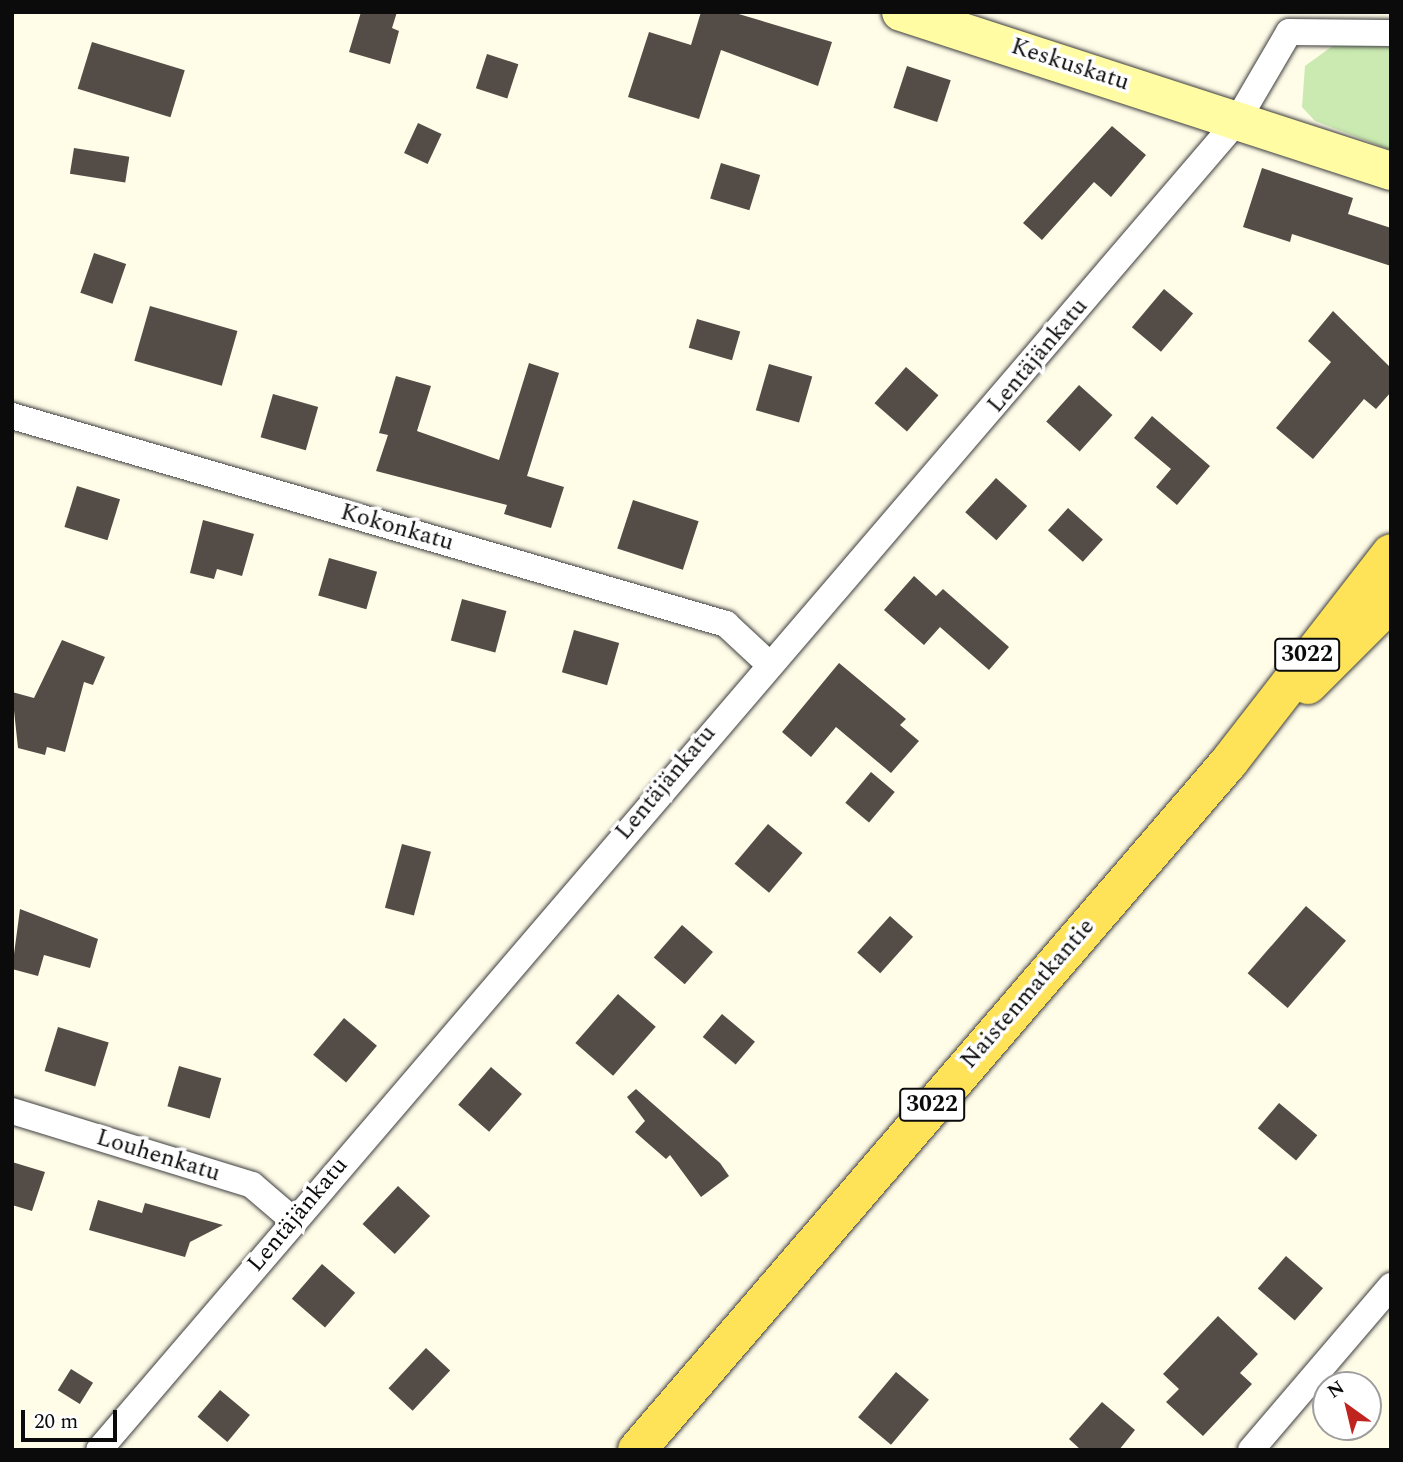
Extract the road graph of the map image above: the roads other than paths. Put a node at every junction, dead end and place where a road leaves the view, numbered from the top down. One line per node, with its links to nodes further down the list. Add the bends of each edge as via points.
1 (901, 12): 2 (street, Keskuskatu)
2 (946, 18): 4 (street, Keskuskatu)
3 (1391, 33): 4 (street, via 1289,32)
4 (1237, 121): 5 (street, Keskuskatu); 9 (street, Lentäjänkatu)
5 (1391, 171)
6 (12, 416): 9 (street, Kokonkatu, via 726,624)
7 (1391, 553): 10 (main road, Naistenmatkantie / 3022)
8 (1391, 602): 10 (main road, Naistenmatkantie / 3022)
9 (768, 663): 12 (street, Lentäjänkatu)
10 (1229, 762): 15 (main road, Naistenmatkantie / 3022)
11 (12, 1111): 12 (street, Louhenkatu, via 252,1185)
12 (293, 1220): 14 (street, Lentäjänkatu)
13 (1391, 1286): 16 (street)
14 (99, 1450)
15 (637, 1450)
16 (1251, 1450)

